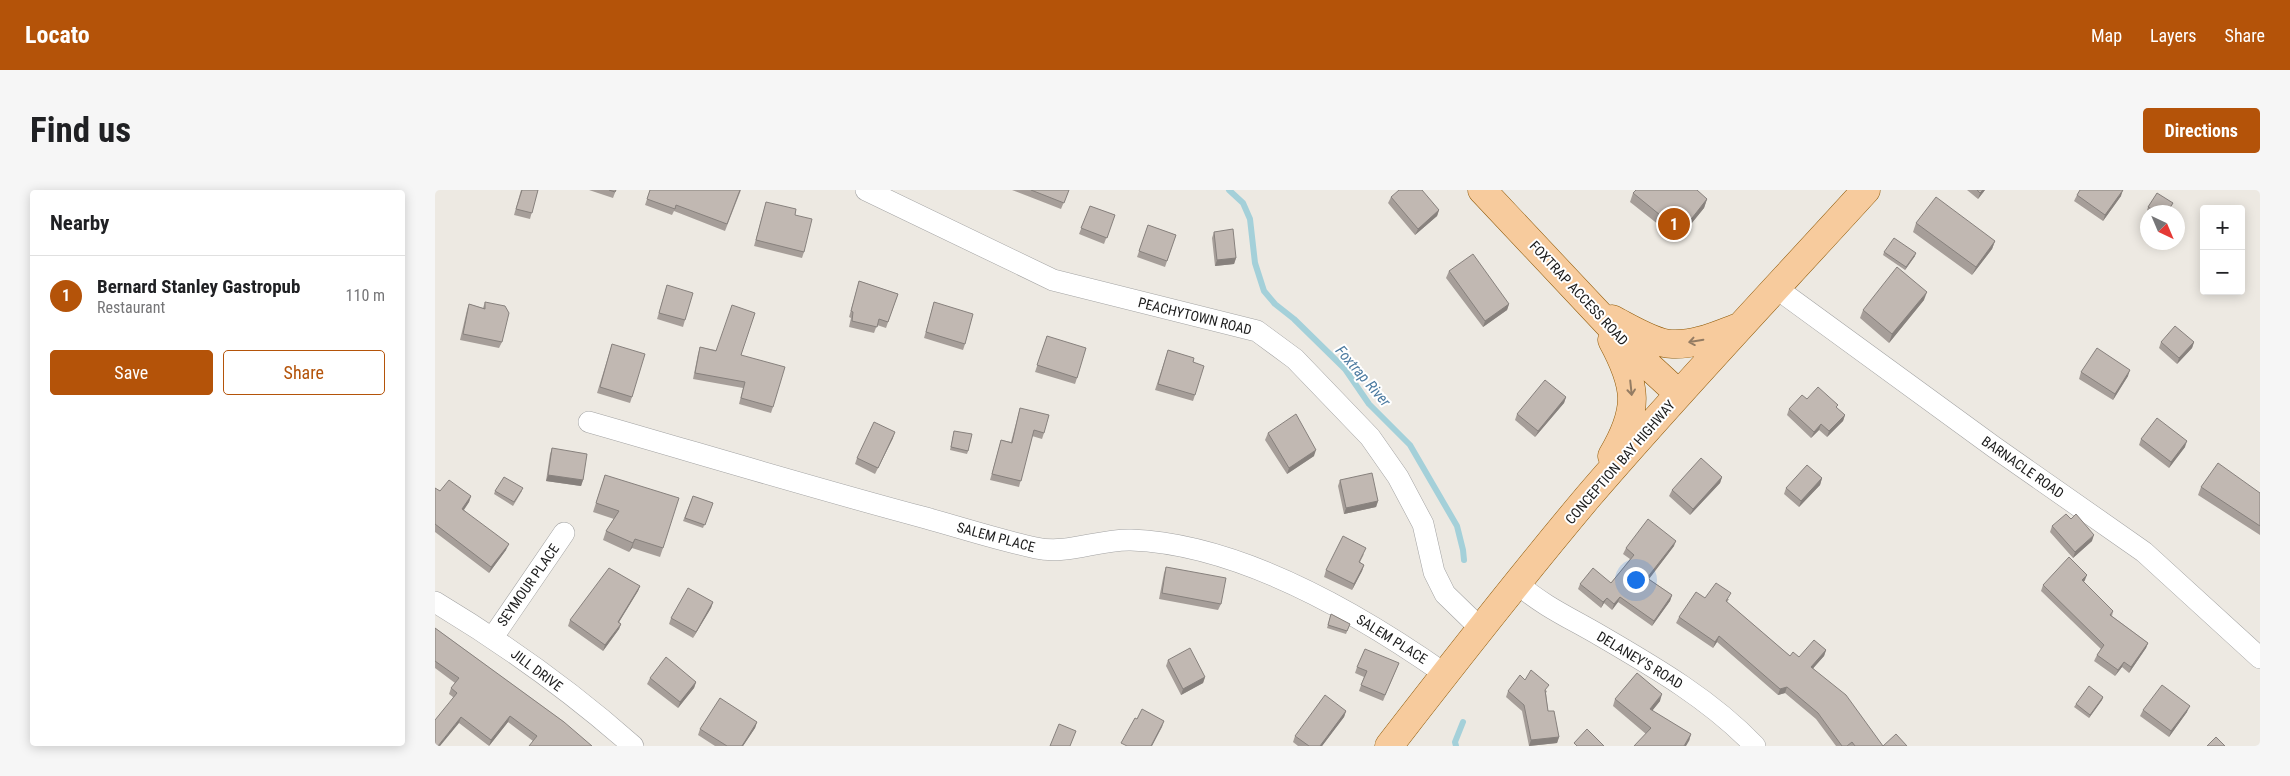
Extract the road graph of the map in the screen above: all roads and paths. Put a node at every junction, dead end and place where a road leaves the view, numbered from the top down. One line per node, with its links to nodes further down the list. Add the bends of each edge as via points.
1 (866, 190): 13 (street, PEACHYTOWN ROAD, via 1053,280 1257,331 1265,336 1295,359 1370,437 1398,477 1423,524 1434,572 1445,594)
2 (1482, 190): 5 (main road, FOXTRAP ACCESS ROAD)
3 (1866, 190): 4 (main road, CONCEPTION BAY HIGHWAY)
4 (1775, 288): 6 (main road, CONCEPTION BAY HIGHWAY); 15 (street, BARNACLE ROAD, via 2144,552)
5 (1597, 312): 6 (main road, one-way to 5, via 1700,342 1671,344); 7 (main road, FOXTRAP ACCESS ROAD); 9 (main road, one-way to 9, via 1632,384 1632,411 1622,439)
6 (1742, 326): 7 (main road, CONCEPTION BAY HIGHWAY)
7 (1679, 394): 9 (main road, CONCEPTION BAY HIGHWAY)
8 (589, 422): 16 (street, SALEM PLACE, via 1039,549 1068,549 1129,540 1176,546 1227,558 1332,602)
9 (1587, 499): 11 (main road, CONCEPTION BAY HIGHWAY)
10 (564, 533): 14 (street, SEYMOUR PLACE)
11 (1518, 584): 13 (main road, CONCEPTION BAY HIGHWAY); 19 (street, DELANEY'S ROAD, via 1539,601 1689,690 1719,711)
12 (435, 602): 14 (street, JILL DRIVE)
13 (1480, 628): 16 (main road, CONCEPTION BAY HIGHWAY)
14 (493, 637): 17 (street, JILL DRIVE)
15 (2260, 658)
16 (1445, 674): 18 (main road, CONCEPTION BAY HIGHWAY)
17 (633, 746)
18 (1389, 746)
19 (1755, 746)

